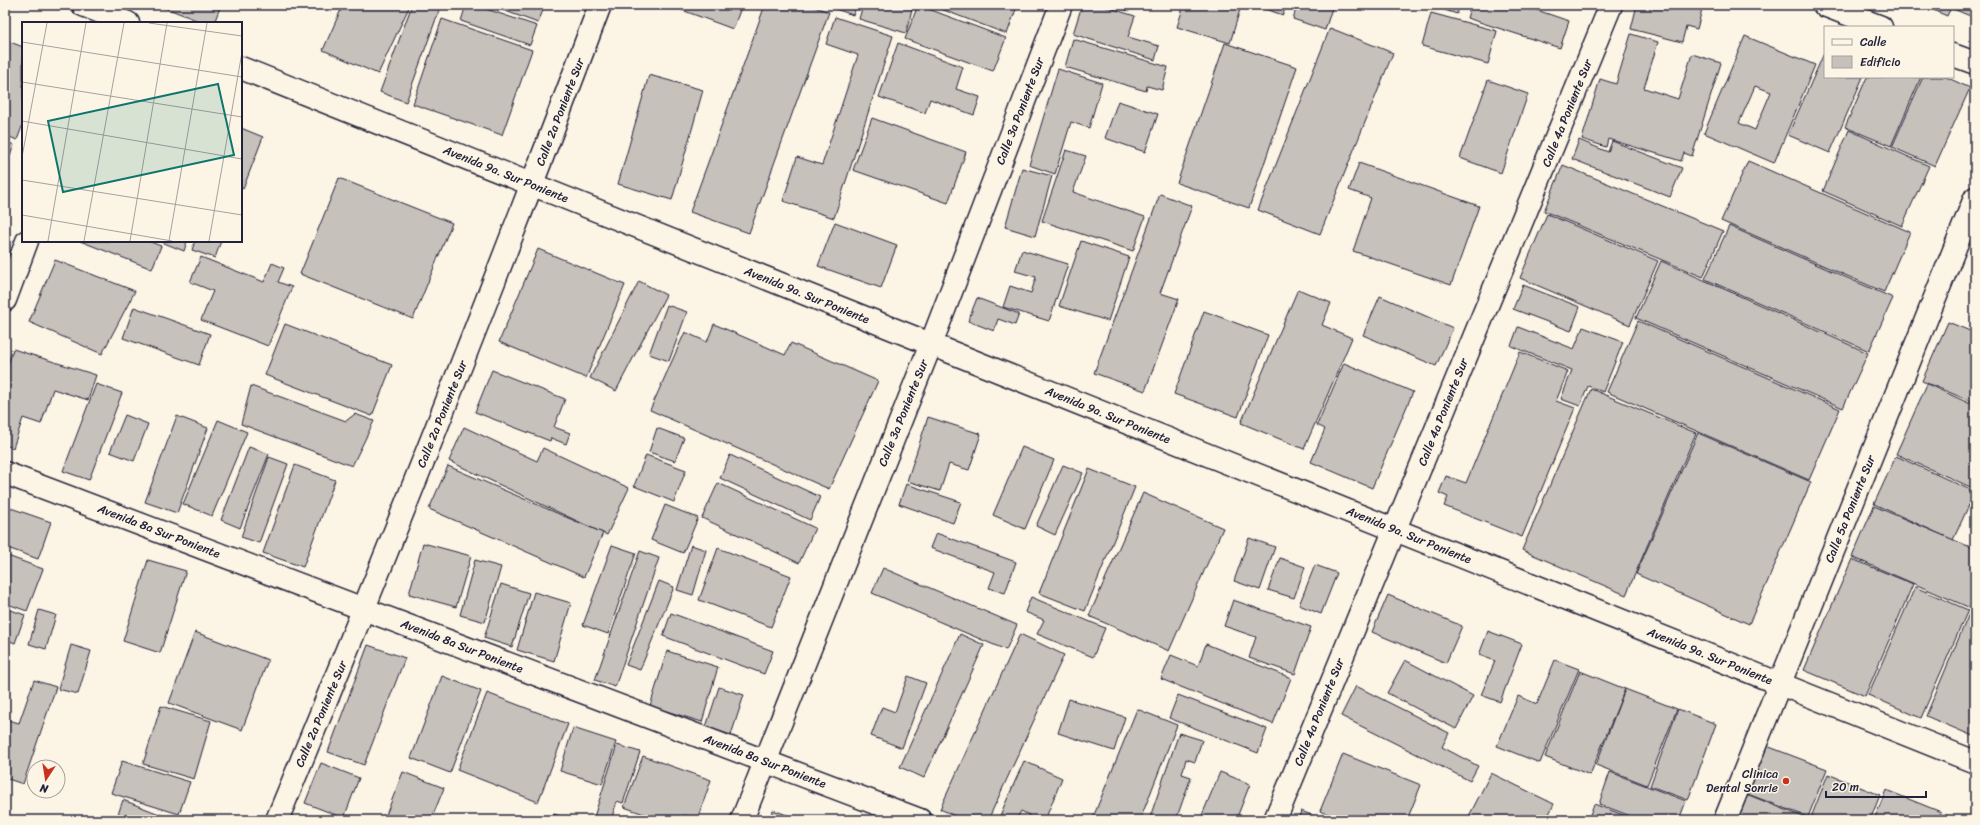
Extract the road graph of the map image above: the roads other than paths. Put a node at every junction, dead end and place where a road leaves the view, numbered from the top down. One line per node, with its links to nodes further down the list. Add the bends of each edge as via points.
1 (83, 5): 6 (street)
2 (600, 5): 11 (street, Calle 2a Poniente Sur)
3 (1061, 5): 15 (street, Calle 3a Poniente Sur)
4 (1611, 5): 17 (street, Calle 4a Poniente Sur)
5 (1824, 5): 7 (street)
6 (114, 20)
7 (1878, 26)
8 (1954, 55): 9 (street)
9 (1975, 63)
10 (242, 68): 11 (street, Avenida 9a. Sur Poniente)
11 (532, 184): 15 (street, Avenida 9a. Sur Poniente); 18 (street, Calle 2a Poniente Sur)
12 (1975, 198): 19 (street, Calle 5a Poniente Sur)
13 (27, 242): 14 (street)
14 (5, 300)
15 (931, 344): 17 (street, Avenida 9a. Sur Poniente); 20 (street, Calle 3a Poniente Sur)
16 (5, 472): 18 (street, Avenida 8a Sur Poniente)
17 (1394, 530): 19 (street, Avenida 9a. Sur Poniente); 25 (street, Calle 4a Poniente Sur)
18 (364, 609): 20 (street, Avenida 8a Sur Poniente); 22 (street, Calle 2a Poniente Sur)
19 (1780, 684): 21 (street, Avenida 9a. Sur Poniente); 26 (street, Calle 5a Poniente Sur)
20 (766, 762): 23 (street, Calle 3a Poniente Sur); 24 (street, Avenida 8a Sur Poniente)
21 (1975, 762)
22 (277, 820)
23 (742, 820)
24 (920, 820)
25 (1275, 820)
26 (1725, 820)

